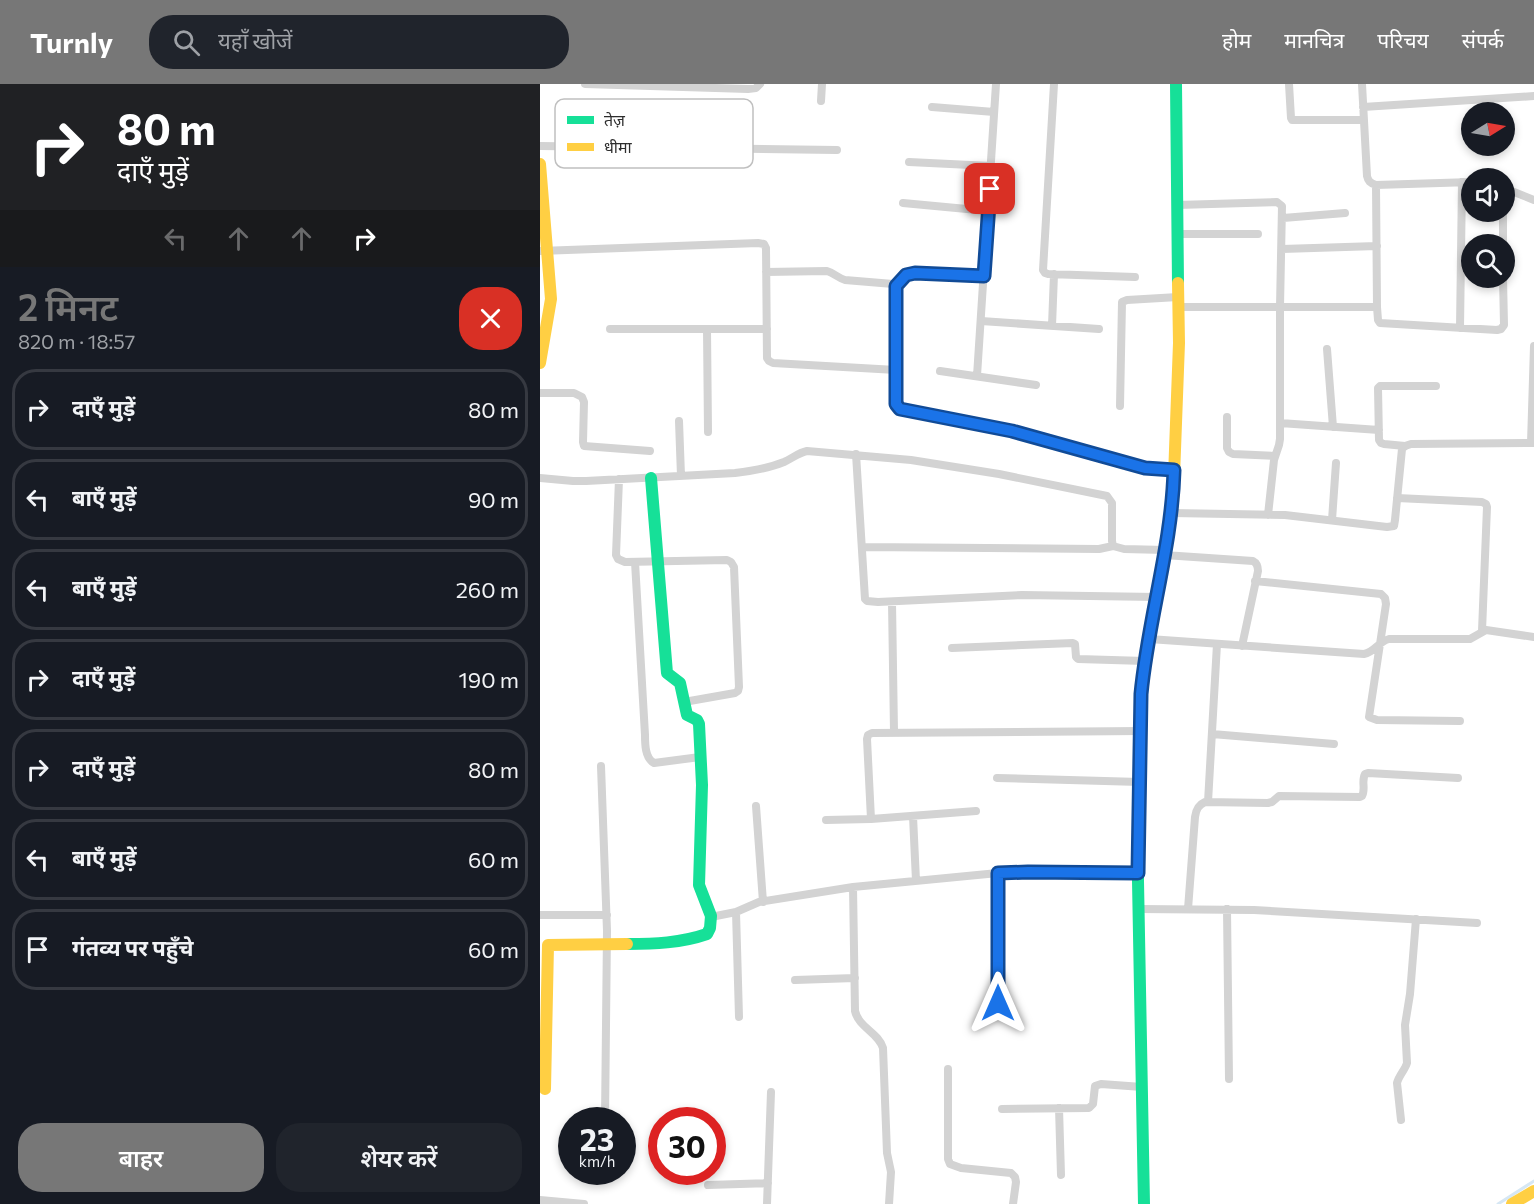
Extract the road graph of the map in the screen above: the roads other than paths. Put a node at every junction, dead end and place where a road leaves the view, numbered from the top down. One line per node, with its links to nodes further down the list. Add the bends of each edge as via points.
1 (585, 84): 2 (street, via 748,89)
2 (760, 84)
3 (822, 84): 10 (street)
4 (996, 84): 13 (street)
5 (1054, 84): 38 (street, via 1043,270)
6 (1176, 84): 27 (street)
7 (1289, 84): 14 (street, via 1292,120)
8 (1362, 84): 12 (street)
9 (1534, 96): 12 (street)
10 (821, 101)
11 (932, 107): 13 (street)
12 (1363, 107): 14 (street)
13 (994, 112): 21 (street)
14 (1364, 120): 23 (street, via 1367,176)
15 (540, 146): 16 (street)
16 (555, 146)
17 (753, 149): 18 (street)
18 (837, 150)
19 (909, 162): 21 (street)
20 (540, 164): 36 (street)
21 (991, 166): 28 (street)
22 (1461, 182): 23 (street)
23 (1376, 185): 34 (street)
24 (1515, 192): 25 (street)
25 (1534, 200)
26 (903, 203): 28 (street)
27 (1177, 205): 30 (street, via 1277,202 1282,206); 32 (street)
28 (988, 211): 39 (street)
29 (1345, 213): 30 (street)
30 (1283, 218): 35 (street)
31 (1461, 222): 48 (street)
32 (1178, 234): 33 (street); 43 (street)
33 (1258, 234)
34 (1377, 246): 35 (street); 45 (street)
35 (1282, 249): 44 (street)
36 (544, 251): 37 (street, via 758,243 766,248); 55 (street, via 551,299)
37 (766, 272): 41 (street, via 827,271 845,280); 51 (street)
38 (1054, 274): 40 (street); 47 (street)
39 (984, 276): 41 (street, via 915,273 906,275); 46 (street)
40 (1135, 277)
41 (896, 286): 56 (street)
42 (1503, 288): 48 (street, via 1501,329)
43 (1178, 302): 44 (street); 62 (street, via 1122,302); 75 (street)
44 (1280, 307): 45 (street); 65 (street)
45 (1377, 307): 48 (street, via 1378,320 1383,324)
46 (981, 321): 47 (street); 58 (street)
47 (1052, 326): 52 (street)
48 (1460, 328)
49 (610, 329): 50 (street)
50 (707, 329): 51 (street); 68 (street)
51 (767, 329): 56 (street, via 767,358 773,363)
52 (1099, 329)
53 (1534, 346): 69 (street)
54 (1327, 349): 66 (street)
55 (540, 363)
56 (896, 370): 75 (street, via 896,404 900,409 1012,431 1145,468)
57 (940, 371): 58 (street)
58 (977, 376): 59 (street)
59 (1036, 385)
60 (1436, 386): 67 (street, via 1380,386)
61 (540, 393): 71 (street, via 574,393 582,397 584,446)
62 (1120, 406)
63 (1227, 417): 73 (street, via 1229,452)
64 (679, 421): 76 (street)
65 (1280, 423): 66 (street); 73 (street)
66 (1333, 427): 67 (street)
67 (1379, 430): 70 (street, via 1381,443)
68 (708, 432)
69 (1533, 443): 70 (street)
70 (1405, 446): 80 (street)
71 (650, 451)
72 (856, 454): 76 (street, via 807,450 784,462 752,471); 84 (street, via 999,474 1107,496 1112,502); 85 (street)
73 (1275, 456): 82 (street)
74 (1336, 463): 83 (street)
75 (1174, 470): 81 (street)
76 (681, 476): 78 (street)
77 (540, 478): 79 (street)
78 (651, 478): 79 (street); 87 (street)
79 (619, 479): 88 (street, via 616,555 621,561)
80 (1397, 498): 83 (street, via 1394,526); 92 (street, via 1482,502 1488,507)
81 (1172, 513): 82 (street); 86 (street)
82 (1268, 515): 83 (street)
83 (1332, 520)
84 (1113, 546): 85 (street); 86 (street)
85 (862, 547): 91 (street, via 865,599)
86 (1165, 553): 89 (street, via 1252,561 1258,566); 90 (street)
87 (657, 561): 88 (street); 100 (street, via 667,673 680,683); 100 (street, via 727,560 734,567 738,691)
88 (635, 562): 106 (street, via 648,757 654,763)
89 (1256, 581): 96 (street, via 1381,594 1386,604); 97 (street)
90 (1157, 597): 91 (street, via 1022,595); 94 (street)
91 (892, 602): 103 (street)
92 (1482, 631): 93 (street); 96 (street, via 1470,639 1389,639)
93 (1534, 637)
94 (1149, 639): 95 (street); 99 (street)
95 (1216, 644): 97 (street); 104 (street)
96 (1380, 644): 97 (street, via 1364,654); 101 (street, via 1370,717)
97 (1242, 645)
98 (952, 648): 99 (street, via 1073,643 1078,659)
99 (1145, 661): 102 (street)
100 (684, 702): 106 (street, via 687,716 699,724)
101 (1460, 721)
102 (1141, 731): 103 (street); 110 (street)
103 (894, 732): 115 (street, via 868,735)
104 (1212, 734): 105 (street); 111 (street)
105 (1334, 744)
106 (700, 757): 128 (street, via 699,885)
107 (601, 765): 127 (street)
108 (997, 778): 110 (street)
109 (1458, 778): 111 (street, via 1368,773 1363,776 1364,793 1360,797 1279,796 1268,803)
110 (1140, 782): 118 (street)
111 (1208, 802): 123 (street, via 1200,804 1196,811)
112 (756, 806): 121 (street)
113 (976, 811): 114 (street)
114 (913, 816): 115 (street); 119 (street)
115 (871, 819): 116 (street)
116 (826, 820)
117 (998, 873): 118 (street); 119 (street); 134 (street)
118 (1138, 873): 122 (street)
119 (916, 881): 120 (street)
120 (853, 887): 121 (street); 132 (street)
121 (763, 902): 125 (street)
122 (1139, 909): 123 (street); 138 (street)
123 (1188, 909): 124 (street)
124 (1227, 909): 129 (street); 137 (street)
125 (736, 912): 128 (street); 135 (street)
126 (540, 915): 127 (street)
127 (607, 915): 131 (street)
128 (711, 917): 131 (street, via 710,931 695,938 657,944)
129 (1416, 919): 130 (street); 144 (street, via 1406,1025 1407,1063 1397,1083)
130 (1478, 923)
131 (607, 944): 139 (street, via 548,945); 141 (street)
132 (855, 978): 133 (street); 152 (street, via 856,1016 879,1038 883,1048)
133 (795, 980)
134 (998, 1003)
135 (740, 1017)
136 (948, 1069): 153 (street, via 950,1164 1011,1173 1016,1182)
137 (1229, 1079)
138 (1142, 1087): 142 (street, via 1101,1084 1095,1086 1092,1107); 154 (street)
139 (545, 1089)
140 (771, 1092): 146 (street)
141 (605, 1107)
142 (1059, 1108): 143 (street); 145 (street)
143 (1002, 1109)
144 (1401, 1120)
145 (1061, 1175)
146 (768, 1183): 147 (street); 151 (street)
147 (726, 1184)
148 (1534, 1191): 155 (street)
149 (540, 1200): 150 (street)
150 (584, 1204)
151 (767, 1204)
152 (890, 1204)
153 (1013, 1204)
154 (1144, 1204)
155 (1512, 1204)

